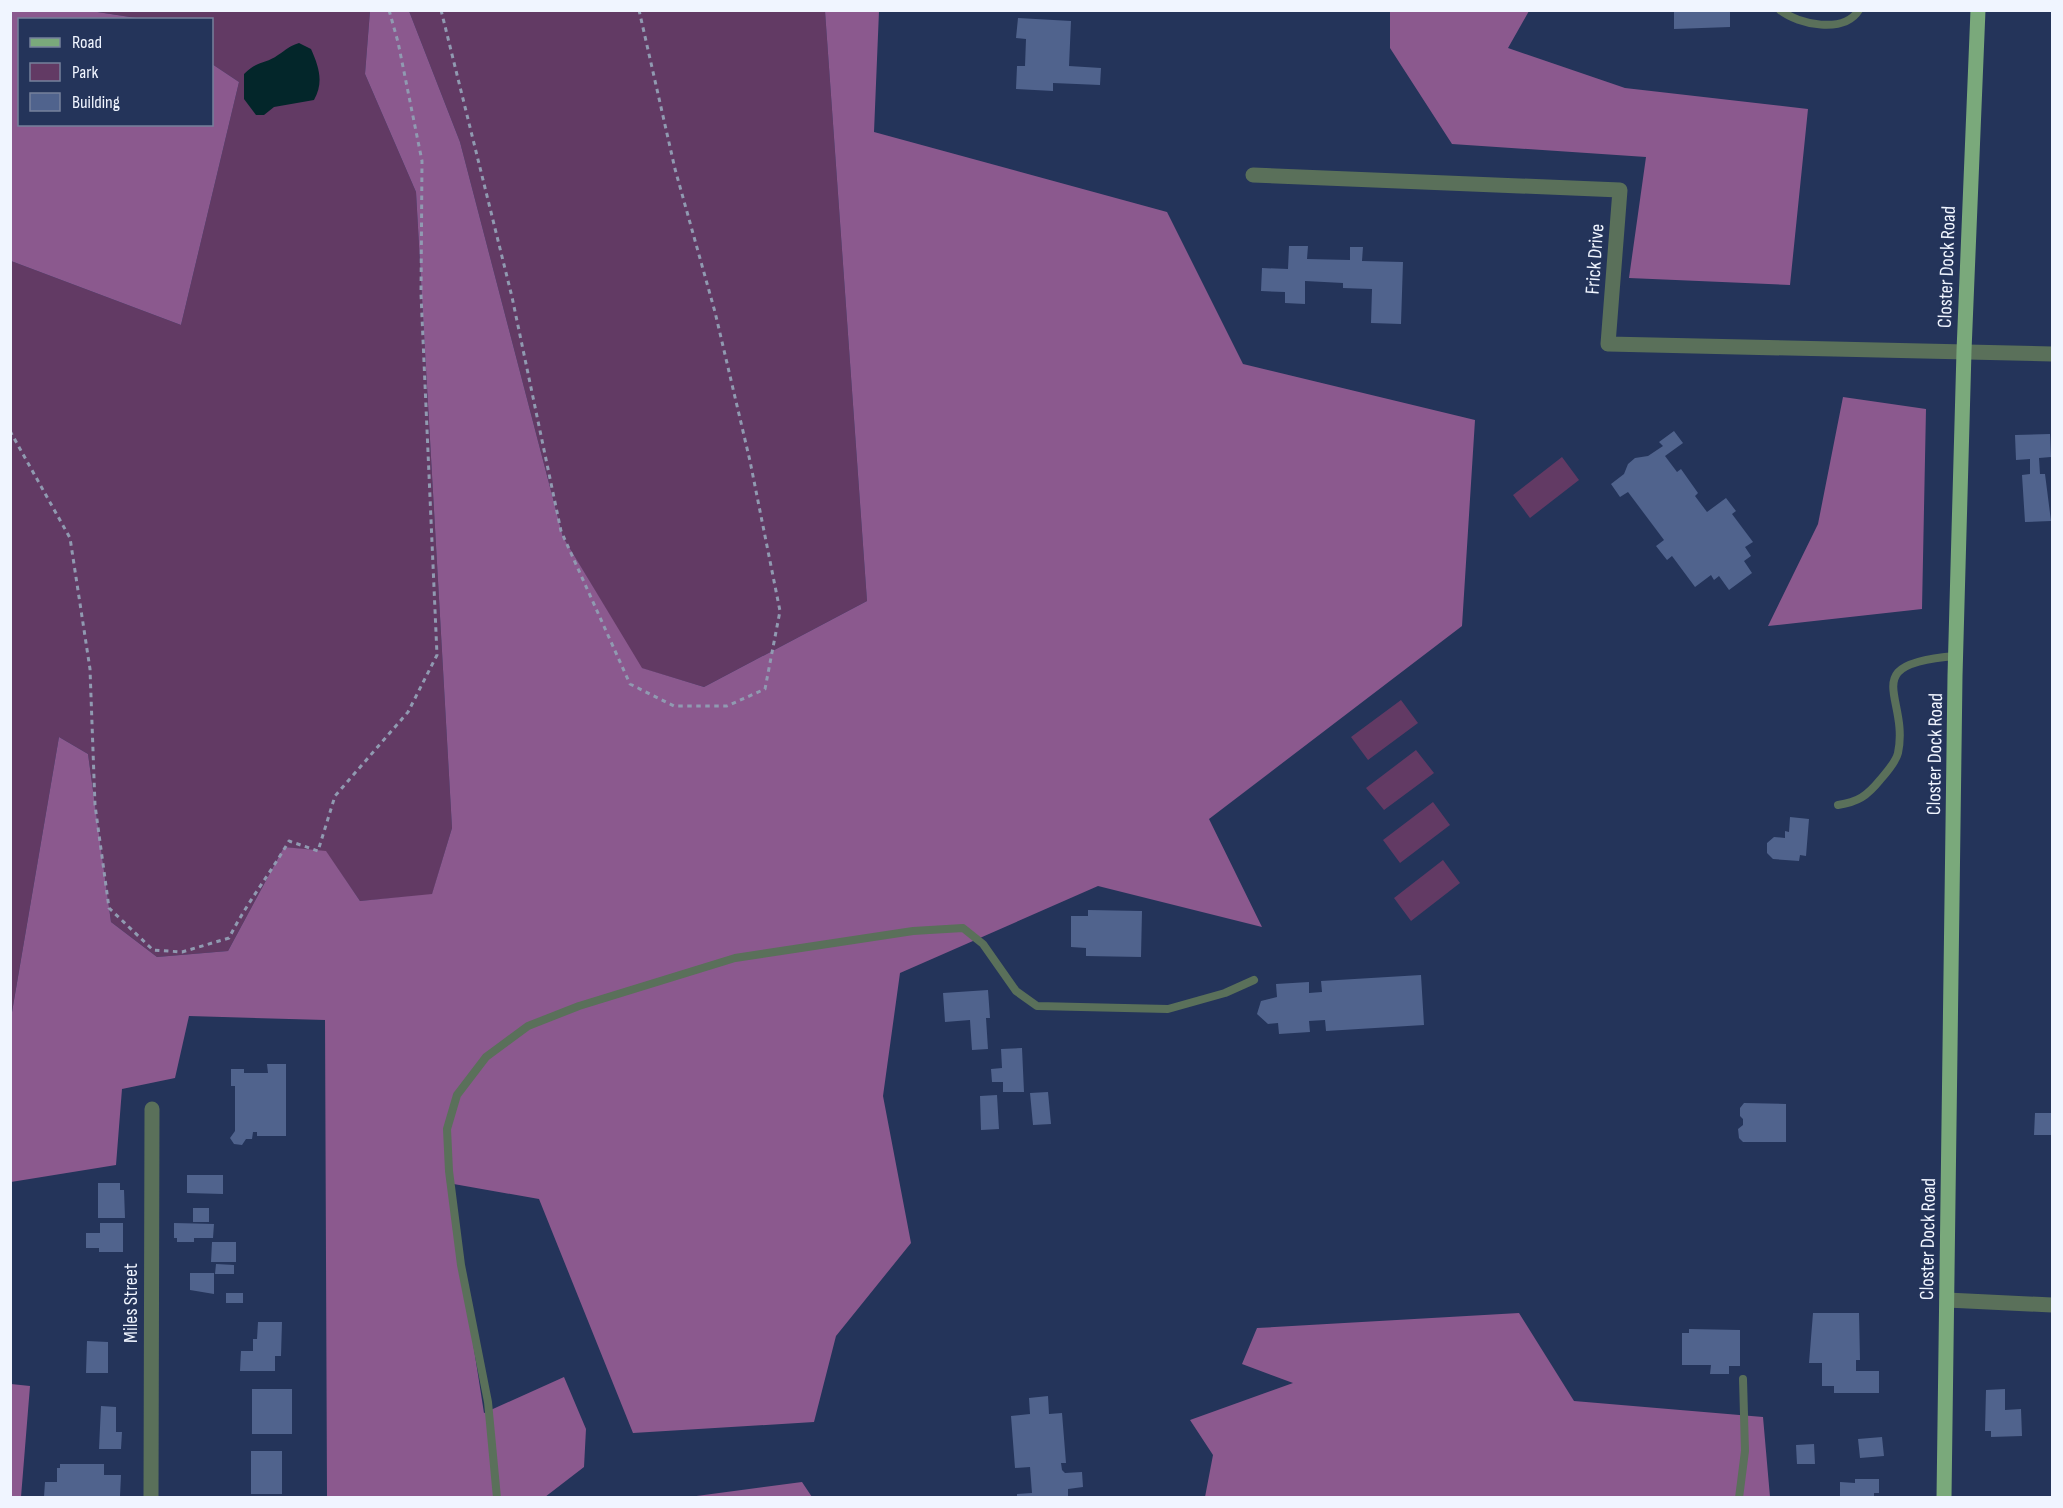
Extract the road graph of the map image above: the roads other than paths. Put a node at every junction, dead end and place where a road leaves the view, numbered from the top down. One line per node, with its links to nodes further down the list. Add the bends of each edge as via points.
1 (1780, 10): 2 (lane, via 1802,21 1836,25 1849,21)
2 (1859, 10)
3 (1977, 10): 5 (main road, Closter Dock Road)
4 (1253, 175): 5 (street, Frick Drive, via 1620,190 1608,344)
5 (1964, 351): 6 (street); 7 (main road, Closter Dock Road)
6 (2052, 354)
7 (1956, 656): 8 (lane, via 1914,662 1902,669 1892,693 1899,731 1898,756 1869,794 1857,802); 11 (main road, Closter Dock Road)
8 (1838, 805)
9 (1254, 980): 15 (lane, via 1225,993 1168,1009 1037,1006 1016,991 983,944 963,928 914,931 735,958 579,1006 528,1026 486,1057 457,1095 447,1129 461,1265 488,1402)
10 (152, 1109): 14 (street, Miles Street)
11 (1947, 1300): 12 (street); 17 (main road, Closter Dock Road)
12 (2052, 1305)
13 (1743, 1379): 16 (lane, via 1745,1450)
14 (151, 1497)
15 (497, 1497)
16 (1739, 1497)
17 (1944, 1497)

